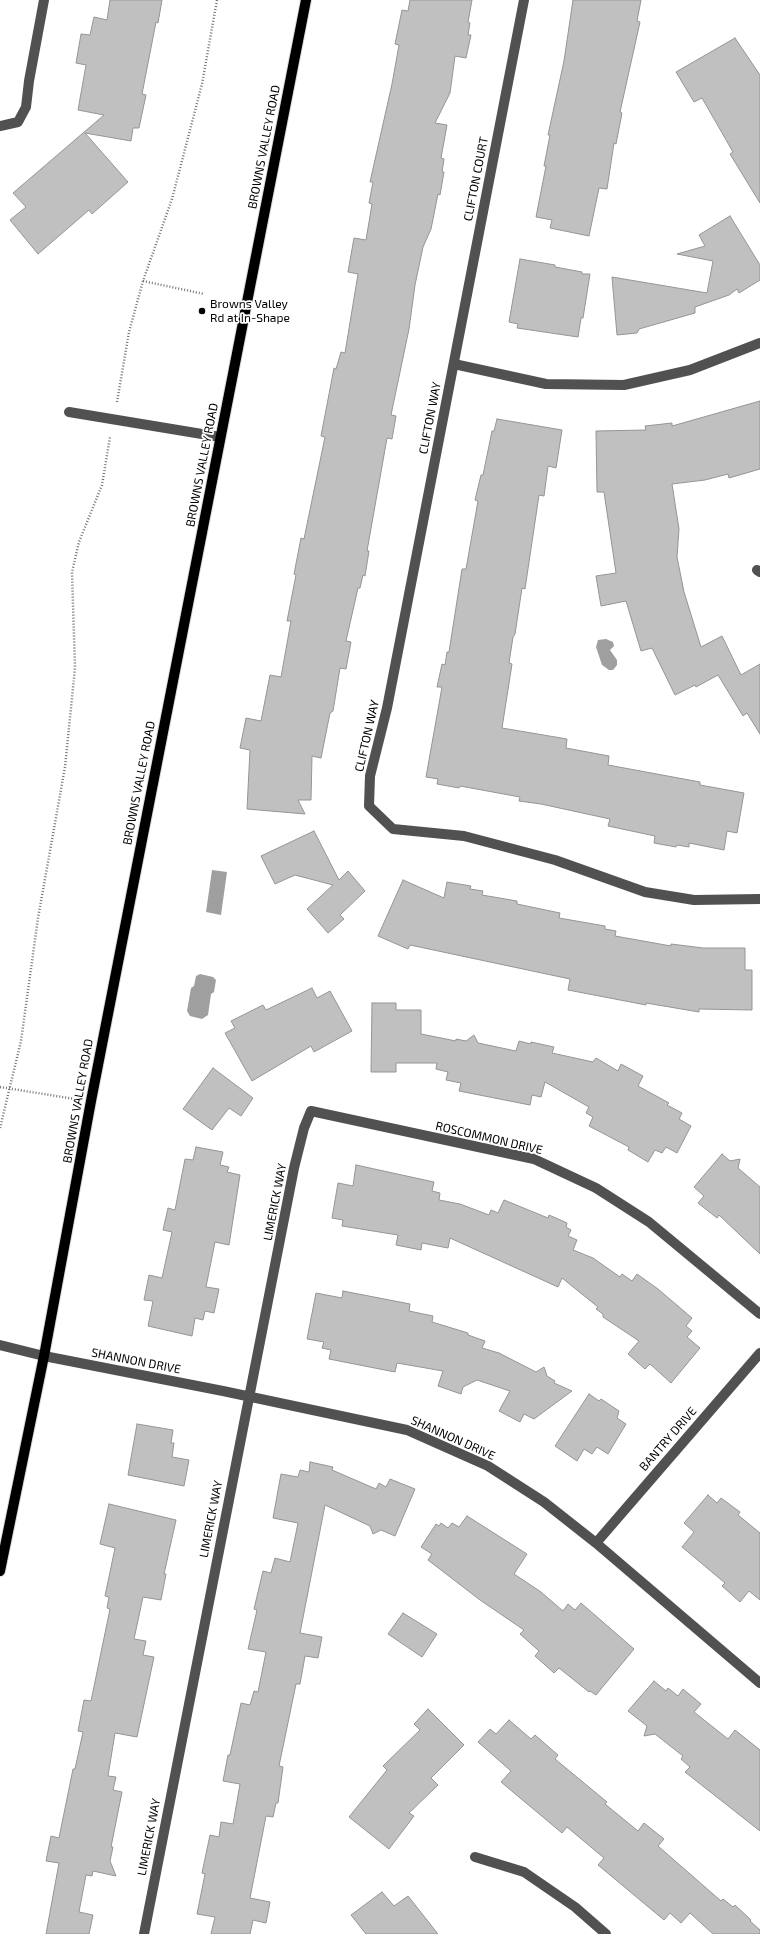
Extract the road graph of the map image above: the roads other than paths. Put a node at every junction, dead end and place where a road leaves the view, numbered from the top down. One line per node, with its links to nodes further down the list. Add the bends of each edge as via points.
1 (44, 0): 4 (street, via 26,107 18,122)
2 (306, 0): 8 (main road, BROWNS VALLEY ROAD)
3 (524, 0): 6 (street, CLIFTON COURT)
4 (0, 126)
5 (760, 342): 6 (street, via 690,370 624,385 546,384)
6 (454, 364): 9 (street, CLIFTON WAY, via 387,708 370,776 369,806 394,829 464,836 555,860 645,892 694,900)
7 (69, 412): 8 (street)
8 (220, 437): 14 (main road, BROWNS VALLEY ROAD)
9 (760, 899)
10 (311, 1111): 11 (street, ROSCOMMON DRIVE, via 534,1159 596,1188 649,1222); 15 (street, LIMERICK WAY, via 294,1168)
11 (760, 1314)
12 (0, 1345): 14 (street, SHANNON DRIVE)
13 (760, 1352): 16 (street, BANTRY DRIVE)
14 (44, 1356): 15 (street, SHANNON DRIVE); 17 (main road, BROWNS VALLEY ROAD)
15 (249, 1396): 16 (street, SHANNON DRIVE, via 407,1430 488,1466 544,1502); 20 (street, LIMERICK WAY)
16 (596, 1543): 18 (street, SHANNON DRIVE)
17 (0, 1571)
18 (760, 1683)
19 (475, 1857): 21 (street, via 524,1872 575,1907)
20 (144, 1934)
21 (606, 1934)

